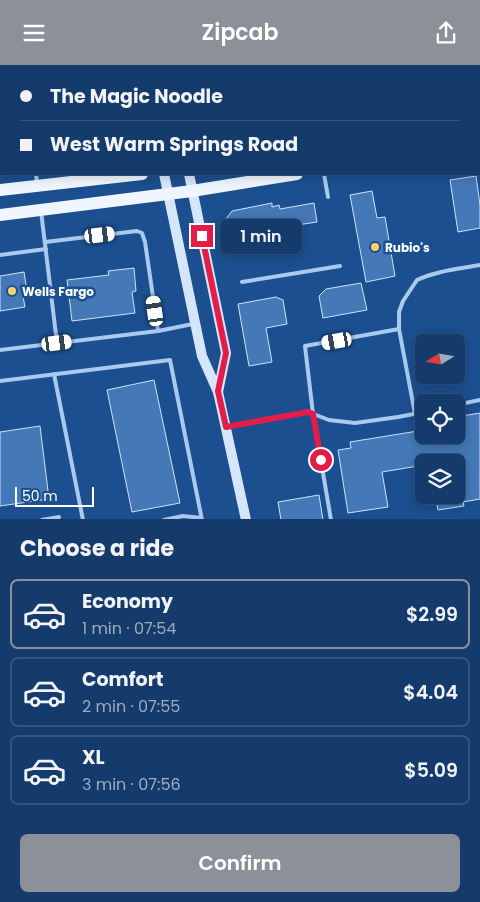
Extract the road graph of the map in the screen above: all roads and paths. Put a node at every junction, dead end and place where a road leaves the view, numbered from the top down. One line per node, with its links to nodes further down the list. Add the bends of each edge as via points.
1 (124, 175): 6 (main road)
2 (164, 175): 9 (main road)
3 (188, 175): 8 (main road)
4 (291, 175): 8 (main road)
5 (324, 175): 10 (lane)
6 (37, 180): 7 (main road)
7 (0, 190)
8 (192, 191): 9 (main road); 26 (main road, via 226,353)
9 (168, 194): 11 (main road); 19 (main road)
10 (328, 197)
11 (40, 209): 12 (main road); 13 (lane)
12 (0, 215)
13 (44, 242): 14 (lane); 21 (lane, via 142,233)
14 (46, 249): 15 (lane); 22 (lane)
15 (0, 255)
16 (480, 265): 20 (lane, via 417,280 403,301)
17 (340, 266): 18 (lane)
18 (242, 282)
19 (195, 324): 21 (lane); 26 (main road, via 202,357)
20 (399, 329): 29 (lane, via 304,346); 30 (lane)
21 (158, 331): 22 (lane)
22 (57, 343): 23 (lane)
23 (0, 350)
24 (54, 374): 25 (lane); 34 (lane); 36 (lane, via 170,360)
25 (0, 381)
26 (218, 391): 31 (main road)
27 (480, 400): 28 (lane)
28 (465, 403)
29 (313, 414): 30 (lane, via 354,423); 31 (lane, via 308,412); 38 (lane)
30 (415, 414)
31 (226, 427): 37 (main road)
32 (59, 517): 33 (lane)
33 (42, 519)
34 (84, 519)
35 (164, 519): 36 (lane, via 183,516)
36 (201, 519)
37 (246, 519)
38 (331, 519)

